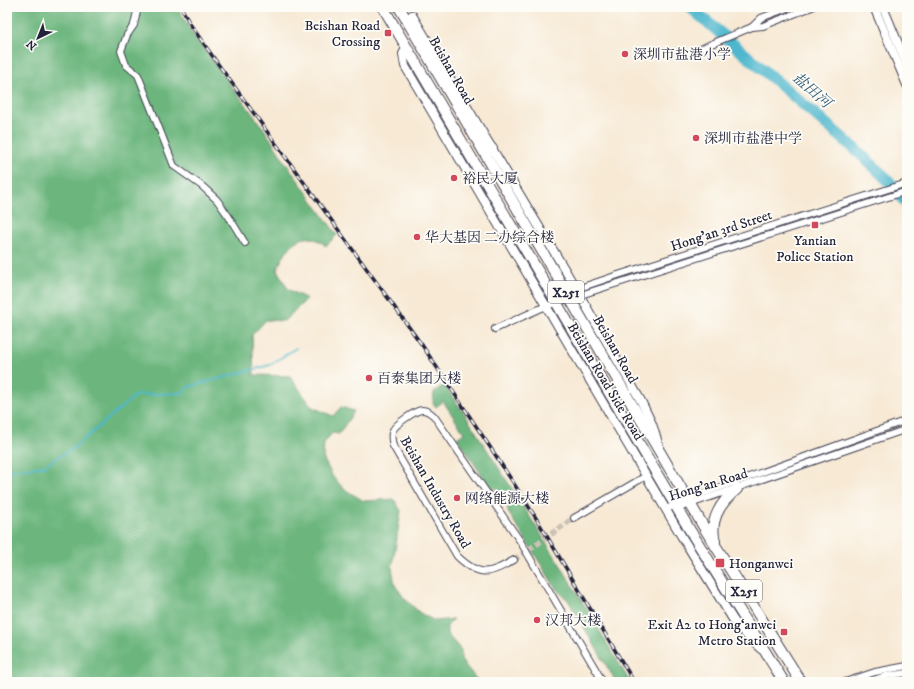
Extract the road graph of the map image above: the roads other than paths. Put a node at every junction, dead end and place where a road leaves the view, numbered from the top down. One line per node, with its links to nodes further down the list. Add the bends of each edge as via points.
1 (138, 7): 19 (street, via 134,25 121,51 126,65 138,75 174,166 217,200)
2 (383, 7): 10 (main road, Beishan Road / X251)
3 (399, 7): 12 (main road, Beishan Road / X251)
4 (790, 7): 9 (street, via 761,18)
5 (812, 7): 9 (street, via 763,26)
6 (874, 7): 14 (street)
7 (883, 7): 13 (street)
8 (409, 11): 12 (main road); 16 (street)
9 (752, 27): 11 (street)
10 (406, 48): 21 (main road, Beishan Road / X251); 22 (street, Beishan Road Side Road, via 403,54 405,66)
11 (688, 55)
12 (428, 58): 15 (main road, Beishan Road / X251)
13 (907, 65)
14 (907, 85)
15 (470, 129): 16 (main road); 20 (main road, Beishan Road / X251)
16 (492, 149): 20 (street)
17 (907, 183): 20 (street, Hong'an 3rd Street)
18 (907, 191): 20 (street, Hong'an 3rd Street)
19 (245, 243)
20 (573, 294): 21 (street, Hong'an 3rd Street); 28 (main road, Beishan Road / X251)
21 (555, 300): 22 (street); 29 (main road, Beishan Road / X251)
22 (546, 306): 23 (street); 26 (street, Beishan Road Side Road)
23 (495, 329)
24 (907, 420): 28 (street, Hong'an Road)
25 (907, 429): 27 (street, Hong'an Road)
26 (646, 476): 29 (street, Beishan Road Side Road); 30 (street)
27 (737, 489): 28 (street, Hong'an Road); 31 (main road, via 723,502 715,519 713,533)
28 (689, 502): 29 (street, Hong'an Road); 31 (main road, Beishan Road / X251)
29 (673, 508): 37 (main road, Beishan Road / X251)
30 (574, 518)
31 (717, 547): 35 (main road, Beishan Road / X251)
32 (514, 560): 36 (street, Beishan Industry Road, via 487,572 476,570 457,556 393,446 393,429 399,423 417,411 428,411 434,416 520,541)
33 (907, 666): 39 (street, via 875,672)
34 (907, 673): 40 (street)
35 (799, 679): 38 (street)
36 (603, 682)
37 (784, 682)
38 (806, 682)
39 (845, 682)
40 (866, 682)

